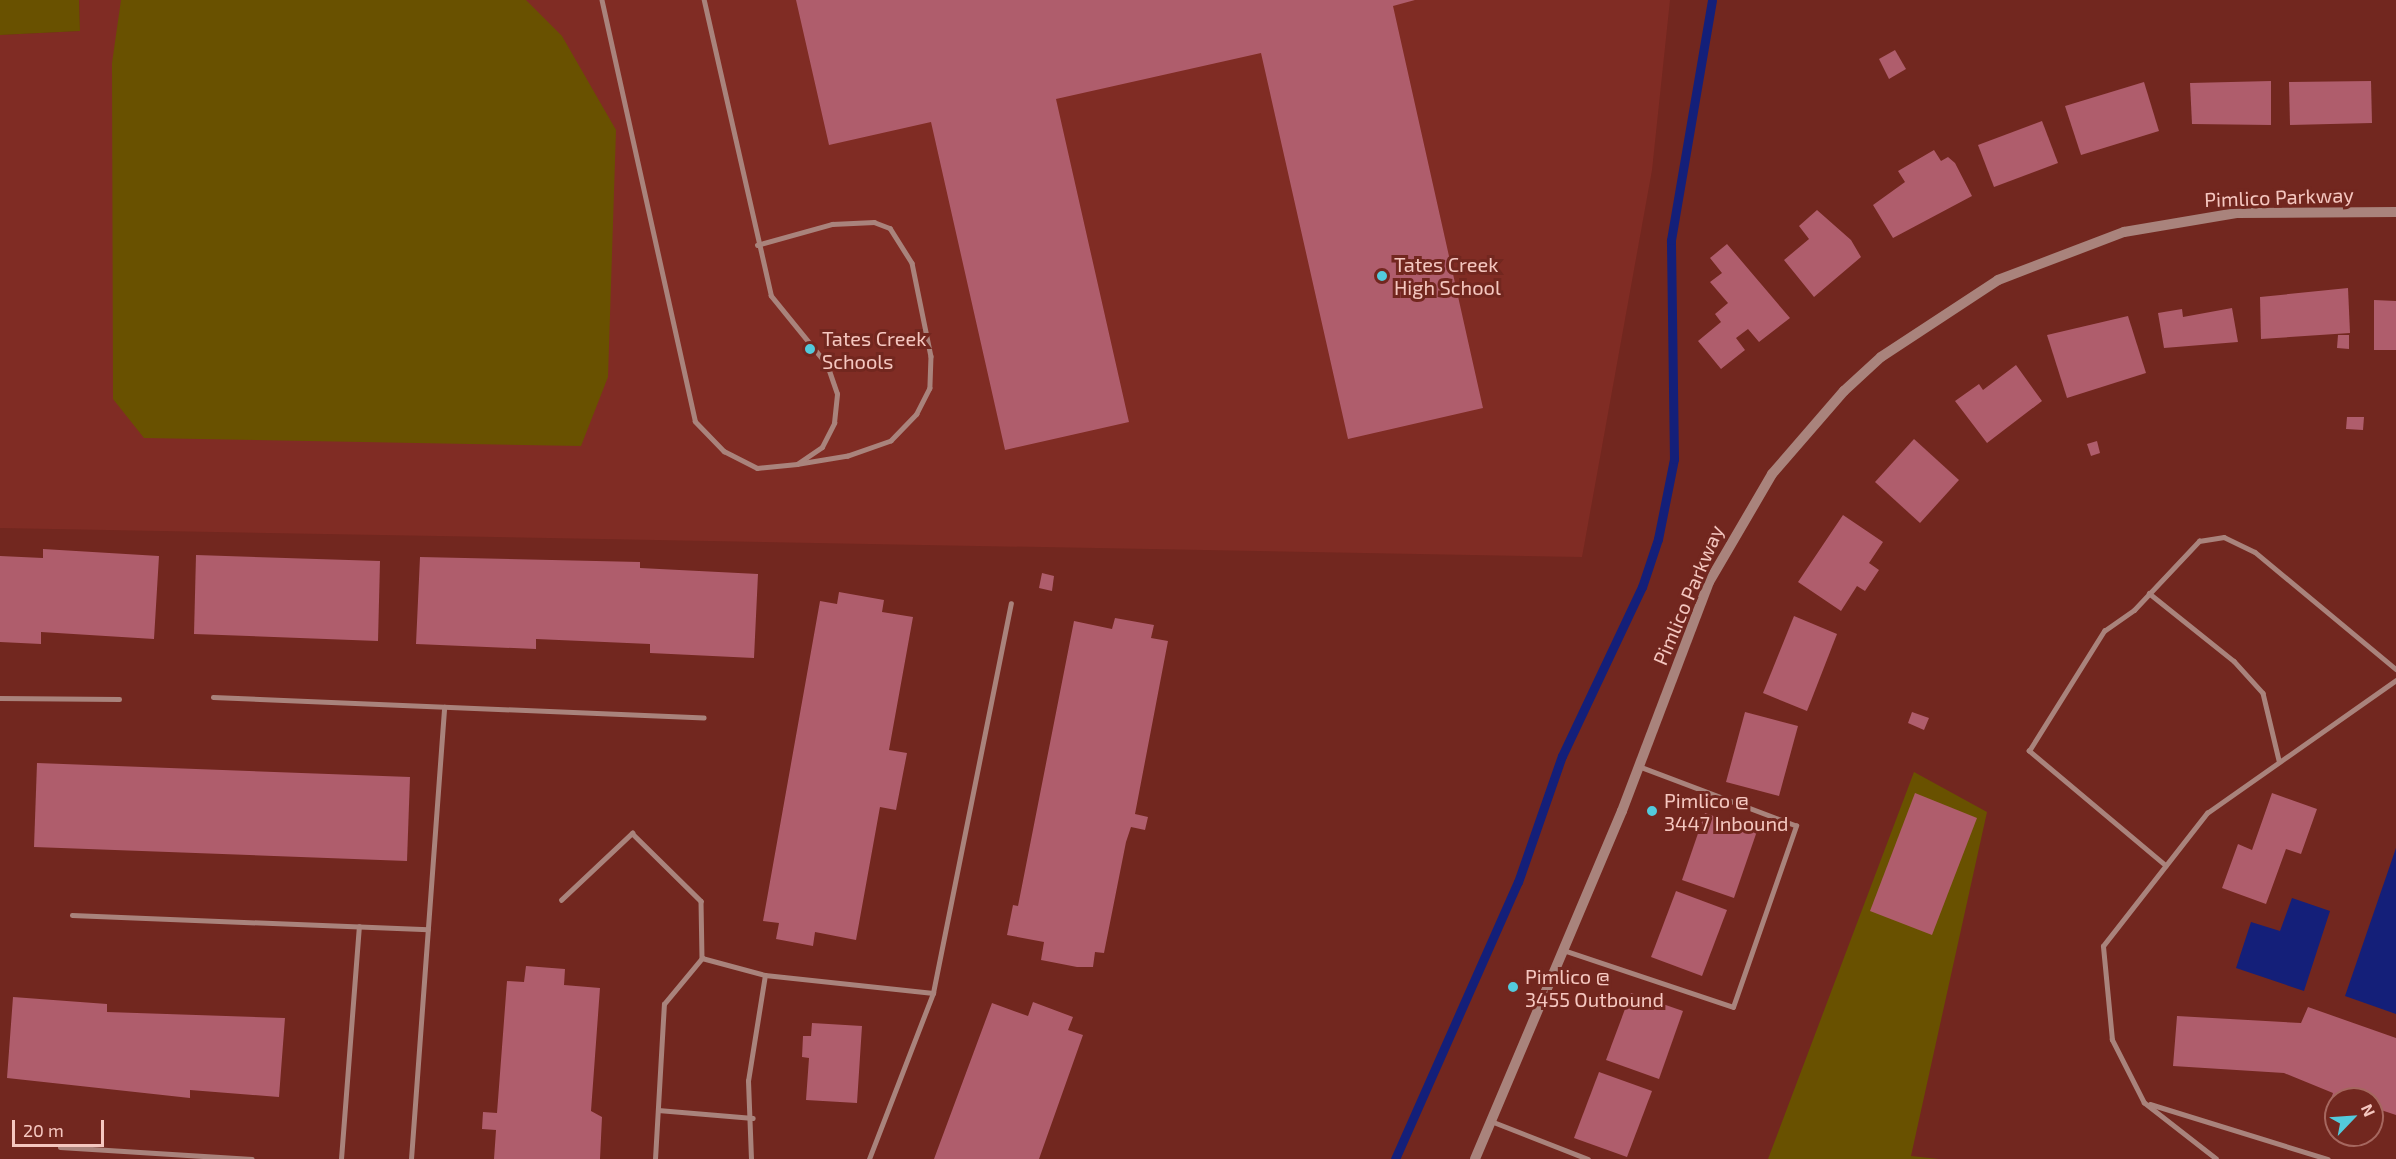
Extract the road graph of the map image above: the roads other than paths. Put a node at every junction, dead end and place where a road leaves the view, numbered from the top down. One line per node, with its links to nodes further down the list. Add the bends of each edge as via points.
1 (602, 0): 5 (lane, via 695,421 723,451 757,468)
2 (704, 0): 4 (lane)
3 (2396, 212): 16 (street, Pimlico Parkway, via 2236,213 2124,232 1998,280 1881,357 1805,431 1741,520 1709,582)
4 (757, 245): 5 (lane, via 771,296 827,365 837,394 834,423 822,447); 5 (lane, via 832,224 874,222 890,228 912,263 932,356 930,388 916,414 891,441 848,456)
5 (797, 464)
6 (2150, 593): 8 (lane, via 2199,541 2224,537 2255,552); 15 (lane, via 2234,661 2263,693); 17 (lane, via 2104,631 2029,751)
7 (1011, 604): 25 (lane)
8 (2396, 669)
9 (2396, 680): 15 (lane)
10 (213, 697): 13 (lane)
11 (0, 698): 12 (lane)
12 (119, 699)
13 (444, 707): 14 (lane); 21 (lane)
14 (704, 718)
15 (2279, 760): 17 (lane, via 2207,813)
16 (1638, 766): 22 (street, Pimlico Parkway); 22 (lane, via 1796,826 1733,1007)
17 (2166, 866): 26 (lane, via 2103,946 2112,1040)
18 (561, 900): 23 (lane, via 632,833 701,901)
19 (72, 915): 20 (lane)
20 (359, 927): 21 (lane); 32 (lane)
21 (428, 930): 33 (lane)
22 (1563, 950): 29 (street, Pimlico Parkway)
23 (702, 958): 24 (lane); 27 (lane, via 664,1004)
24 (765, 975): 25 (lane); 28 (lane, via 748,1081)
25 (933, 993): 36 (lane)
26 (2144, 1102): 39 (lane); 40 (lane)
27 (658, 1110): 28 (lane); 34 (lane)
28 (753, 1118): 35 (lane)
29 (1491, 1121): 37 (street, Pimlico Parkway); 38 (lane)
30 (60, 1147): 31 (lane)
31 (252, 1159)
32 (341, 1159)
33 (411, 1159)
34 (655, 1159)
35 (751, 1159)
36 (869, 1159)
37 (1475, 1159)
38 (1588, 1159)
39 (2216, 1159)
40 (2328, 1159)

